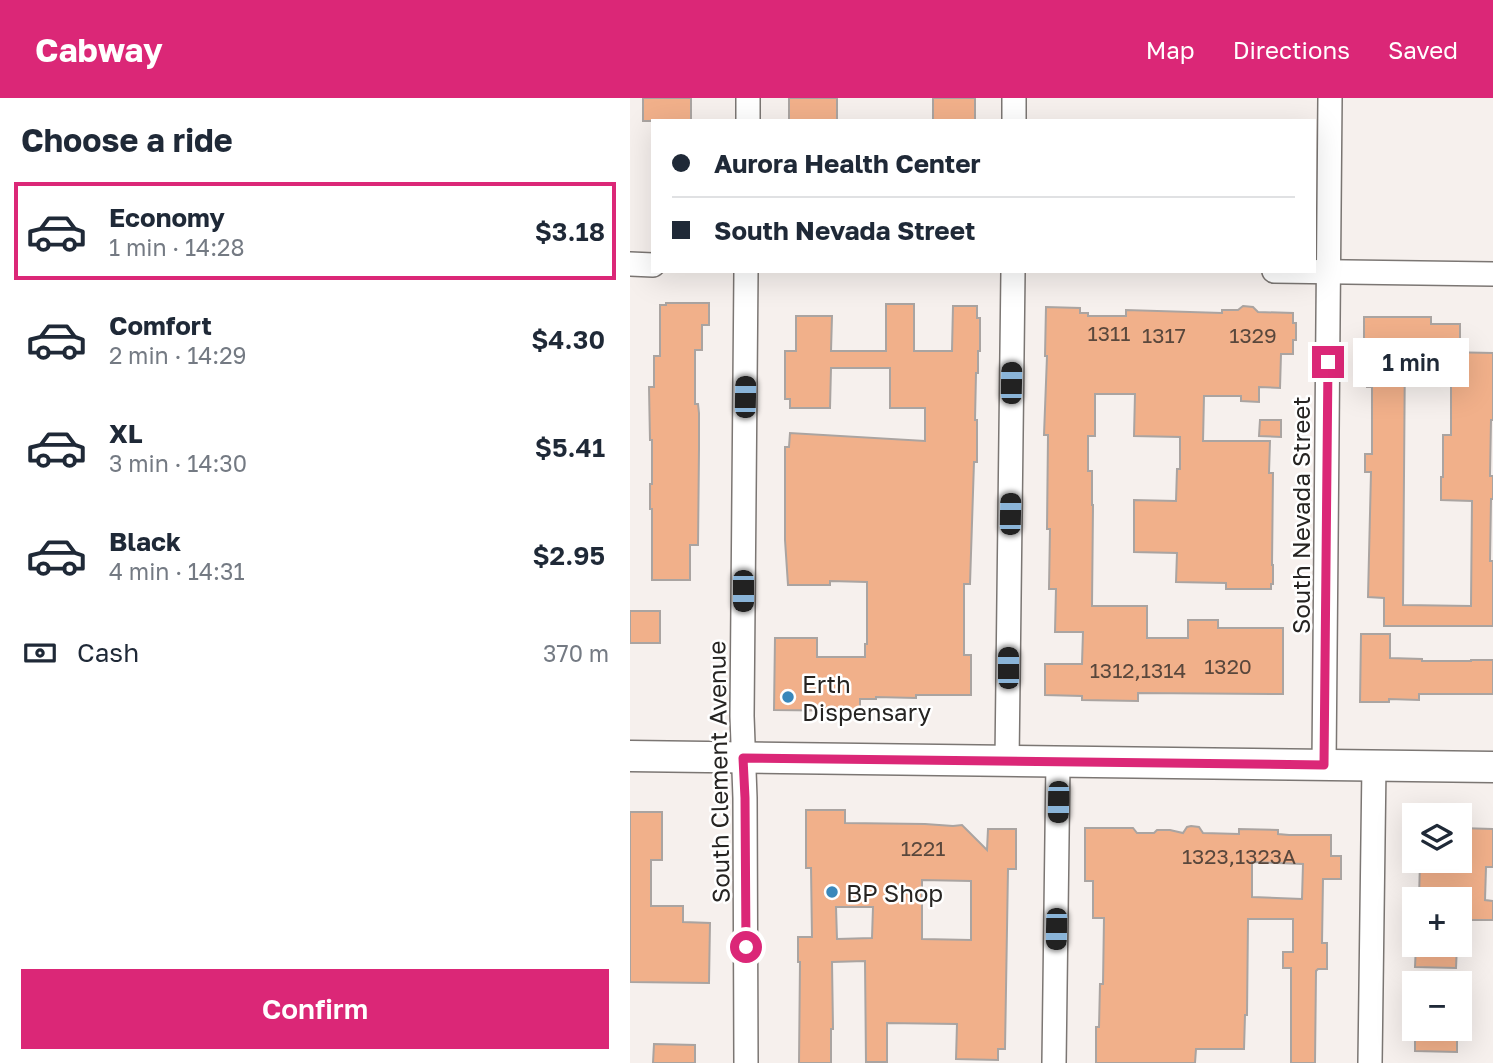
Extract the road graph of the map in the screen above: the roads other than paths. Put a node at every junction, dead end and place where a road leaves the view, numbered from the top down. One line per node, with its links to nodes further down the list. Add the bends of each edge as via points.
1 (748, 98): 4 (street)
2 (1014, 98): 5 (street)
3 (1330, 98): 9 (street, South Nevada Street)
4 (748, 119)
5 (1014, 119)
6 (630, 264): 7 (street)
7 (651, 265)
8 (1316, 272): 9 (street)
9 (1329, 272): 12 (street); 17 (street, South Nevada Street)
10 (746, 273): 14 (street, South Clement Avenue)
11 (1013, 273): 15 (street)
12 (1493, 274)
13 (630, 756): 14 (main road)
14 (743, 758): 15 (main road); 20 (street, South Clement Avenue)
15 (1007, 761): 16 (main road)
16 (1058, 762): 17 (main road); 21 (street)
17 (1324, 765): 18 (main road)
18 (1374, 765): 19 (main road); 22 (street)
19 (1493, 767)
20 (746, 1063)
21 (1054, 1063)
22 (1370, 1063)

